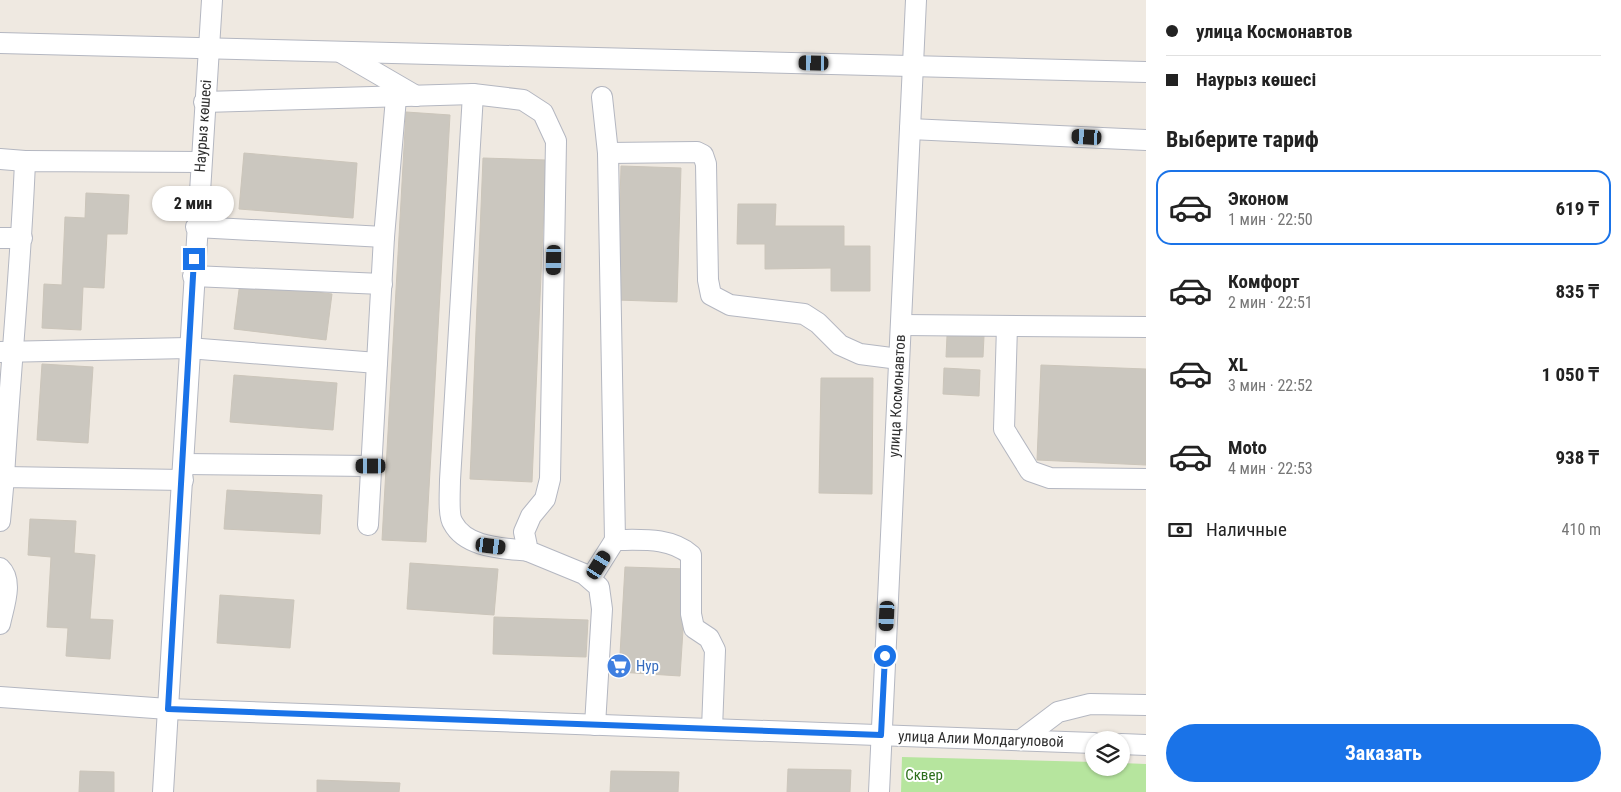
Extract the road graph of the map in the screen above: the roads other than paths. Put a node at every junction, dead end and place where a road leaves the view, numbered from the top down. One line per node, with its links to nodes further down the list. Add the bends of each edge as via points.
1 (212, 0): 4 (street, Наурыз көшесі)
2 (916, 0): 6 (street, улица Космонавтов)
3 (0, 43): 4 (street)
4 (208, 48): 5 (street); 11 (street, Наурыз көшесі)
5 (340, 52): 6 (street); 9 (street)
6 (913, 65): 7 (street); 12 (street, улица Космонавтов)
7 (1146, 72)
8 (473, 94): 9 (street); 38 (street, via 450,480 452,522 464,536 491,546); 38 (street, via 523,100 543,113 556,141 550,479 545,499 531,516 524,532)
9 (406, 97): 11 (street); 19 (street)
10 (602, 97): 14 (street)
11 (204, 102): 17 (street, Наурыз көшесі)
12 (910, 129): 13 (street); 24 (street, улица Космонавтов)
13 (1146, 140)
14 (608, 153): 29 (street, via 697,152 703,156 706,164 711,295 730,305 804,314 840,345 860,354); 37 (street)
15 (0, 159): 16 (street)
16 (25, 161): 17 (street); 21 (street)
17 (200, 162): 18 (street, Наурыз көшесі)
18 (196, 227): 19 (street); 22 (street, Наурыз көшесі)
19 (384, 237): 23 (street)
20 (0, 238): 21 (street)
21 (22, 238): 28 (street)
22 (193, 276): 23 (street); 27 (street, Наурыз көшесі)
23 (382, 284): 30 (street)
24 (901, 325): 25 (street); 29 (street, улица Космонавтов)
25 (1007, 326): 26 (street); 34 (street, via 1004,429 1030,471 1050,478)
26 (1146, 327)
27 (188, 348): 28 (street); 30 (street); 32 (street, Наурыз көшесі)
28 (6, 352): 33 (street)
29 (899, 359): 47 (street, улица Космонавтов)
30 (377, 363): 31 (street)
31 (371, 466): 32 (street); 36 (street)
32 (183, 472): 33 (street); 44 (street, Наурыз көшесі)
33 (4, 477): 35 (street)
34 (1146, 479)
35 (0, 521)
36 (368, 525)
37 (615, 540): 40 (street); 46 (street, via 663,541 692,555 691,614 694,628 709,638 715,650)
38 (528, 550): 40 (street)
39 (0, 568): 41 (street, via 8,583)
40 (591, 578): 45 (street, via 599,587 602,609)
41 (0, 624)
42 (0, 697): 44 (street, улица Алии Молдагуловой)
43 (1146, 706): 48 (street, via 1090,704 1058,712)
44 (168, 709): 45 (street, улица Алии Молдагуловой); 52 (street, Наурыз көшесі)
45 (595, 725): 46 (street, улица Алии Молдагуловой)
46 (712, 729): 47 (street, улица Алии Молдагуловой)
47 (881, 735): 48 (street, улица Алии Молдагуловой); 53 (street, улица Космонавтов)
48 (1021, 740): 49 (street, улица Алии Молдагуловой)
49 (1085, 743)
50 (1130, 744): 51 (street)
51 (1146, 745)
52 (163, 792)
53 (879, 792)

